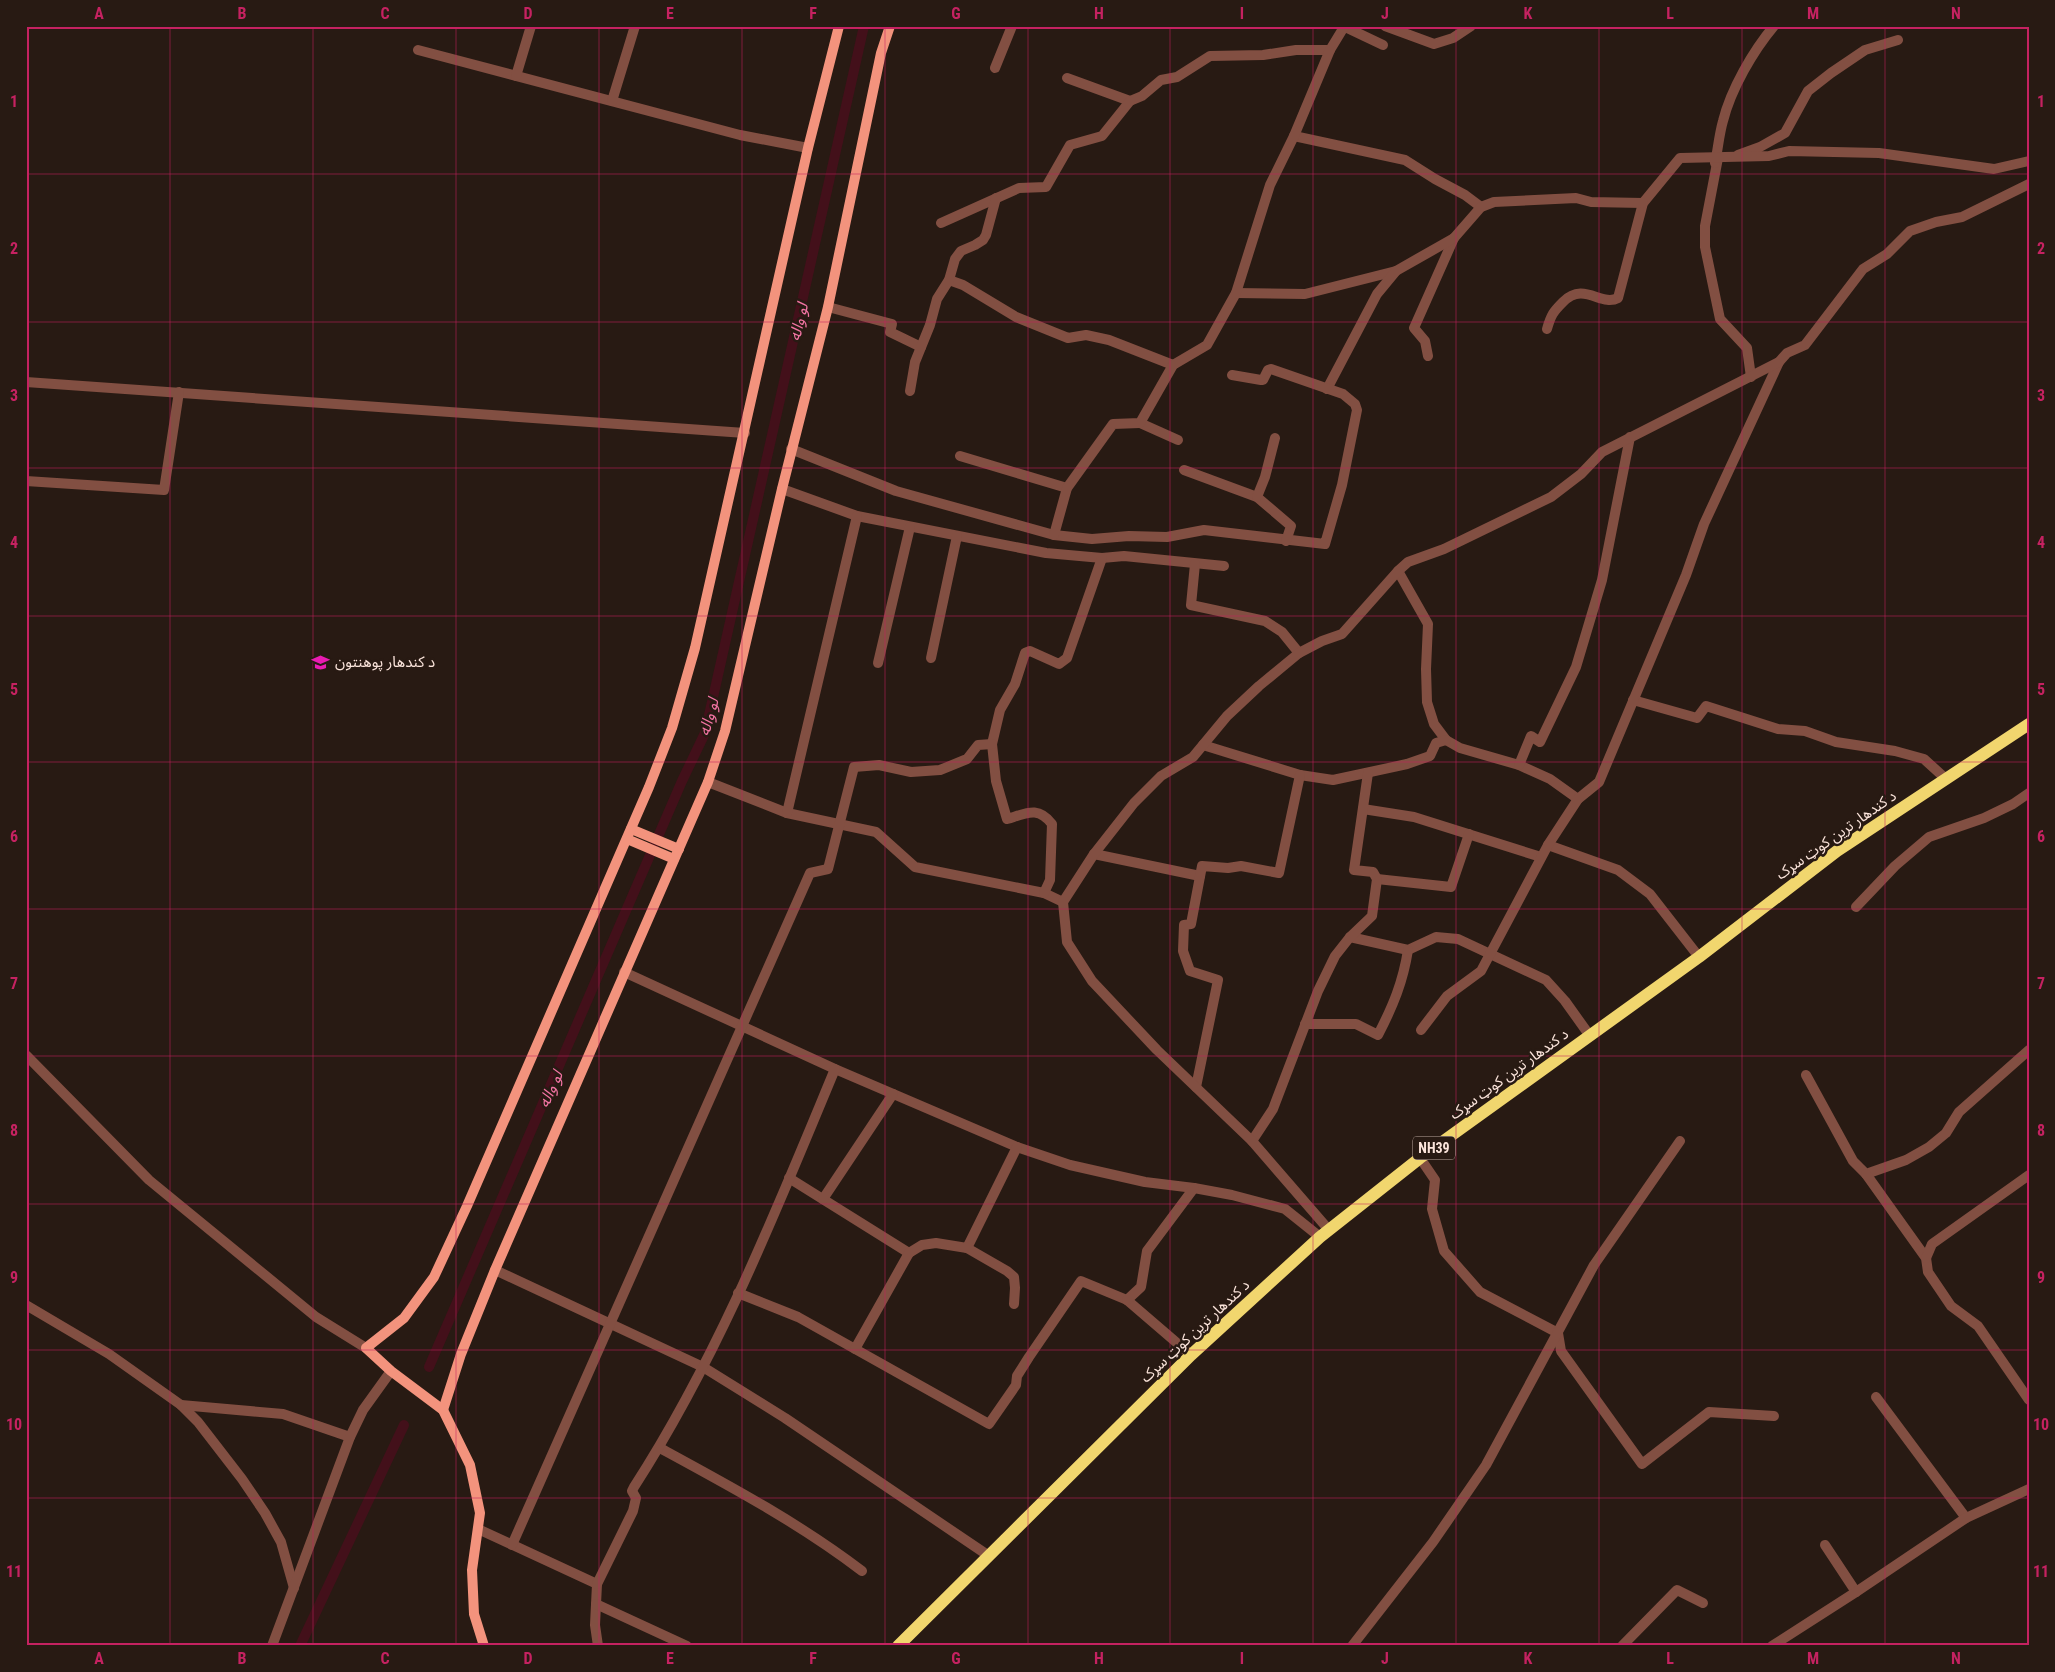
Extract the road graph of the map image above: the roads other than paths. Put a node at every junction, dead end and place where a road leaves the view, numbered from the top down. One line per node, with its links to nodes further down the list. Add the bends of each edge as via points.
1 (531, 26): 15 (street)
2 (635, 26): 17 (street)
3 (840, 26): 20 (street)
4 (890, 26): 32 (street, via 881,53)
5 (1012, 26): 14 (street)
6 (1385, 26): 7 (street, via 1434,44 1453,38)
7 (1472, 26)
8 (1774, 26): 10 (street, via 1756,49 1738,82 1723,121 1715,163 1760,147 1785,133 1808,91 1865,50)
9 (1343, 27): 11 (street); 13 (street)
10 (1898, 40)
11 (1383, 45)
12 (418, 50): 15 (street)
13 (1330, 50): 18 (street, via 1210,56 1177,77 1161,80 1142,96); 19 (street)
14 (995, 68)
15 (516, 76): 17 (street)
16 (1067, 78): 18 (street)
17 (612, 101): 20 (street, via 740,135)
18 (1130, 101): 24 (street, via 1102,136 1066,149 1046,187 1019,188)
19 (1294, 136): 26 (street, via 1405,160); 31 (street, via 1270,185)
20 (808, 148): 45 (street)
21 (1718, 158): 22 (street, via 1769,156 1789,151 1879,153 1994,168); 25 (street, via 1680,158); 39 (street, via 1704,226 1705,247 1720,319 1747,348)
22 (2029, 161)
23 (2029, 184): 36 (street, via 1962,217 1910,231 1887,254 1863,268 1805,345 1787,353)
24 (996, 198): 27 (street); 30 (street, via 986,235 983,240 961,251)
25 (1643, 203): 26 (street, via 1591,202 1576,198 1494,202); 33 (street, via 1618,298 1611,300 1580,293 1570,295 1552,312)
26 (1481, 207): 28 (street)
27 (942, 223)
28 (1454, 238): 29 (street); 35 (street, via 1414,328 1425,341)
29 (1396, 271): 31 (street, via 1305,294); 41 (street, via 1377,294)
30 (949, 280): 34 (street, via 937,299); 37 (street, via 963,284 1016,317 1068,338 1086,335 1109,340)
31 (1236, 293): 37 (street, via 1207,344)
32 (828, 306): 34 (street, via 892,324 890,332); 49 (street)
33 (1548, 329)
34 (921, 347): 42 (street)
35 (1428, 356)
36 (1779, 362): 39 (street); 68 (street, via 1704,524)
37 (1173, 365): 44 (street)
38 (1232, 375): 41 (street, via 1264,380 1271,369)
39 (1751, 376): 46 (street)
40 (26, 382): 43 (street)
41 (1327, 389): 60 (street, via 1343,394 1356,406 1342,485 1325,544)
42 (910, 391)
43 (179, 392): 45 (street); 52 (street, via 164,490)
44 (1140, 423): 48 (street); 53 (street, via 1113,424)
45 (745, 432): 83 (street, via 695,648 672,728)
46 (1630, 437): 64 (street, via 1602,452 1581,474 1551,497 1444,549 1408,562); 73 (street, via 1602,580 1576,667 1540,742 1531,736)
47 (1275, 438): 55 (street)
48 (1178, 440)
49 (791, 449): 54 (street); 58 (street, via 896,491)
50 (960, 456): 53 (street)
51 (1184, 470): 55 (street)
52 (26, 481)
53 (1067, 488): 58 (street)
54 (782, 489): 56 (street); 77 (street, via 725,731)
55 (1258, 497): 60 (street, via 1291,526)
56 (858, 516): 57 (street); 81 (street)
57 (910, 527): 59 (street); 67 (street)
58 (1054, 535): 60 (street, via 1092,539 1167,536 1204,530)
59 (957, 536): 61 (street, via 1046,553); 66 (street)
60 (1286, 541)
61 (1102, 558): 62 (street, via 1124,556); 71 (street, via 1067,658 1059,664 1030,651 1025,653 1015,684 1000,710)
62 (1195, 564): 63 (street); 65 (street, via 1191,605 1266,621 1282,632)
63 (1224, 566)
64 (1398, 571): 65 (street, via 1342,634); 70 (street, via 1428,624 1427,702)
65 (1299, 653): 72 (street, via 1226,716)
66 (931, 658)
67 (878, 663)
68 (1633, 700): 76 (street, via 1697,718 1706,706 1778,729 1805,731 1836,742 1895,751 1924,760); 79 (street, via 1599,782)
69 (2029, 724): 76 (main road, د کندهار ترين کوټ سړک / NH39)
70 (1441, 742): 73 (street); 74 (street, via 1430,756)
71 (992, 744): 82 (street, via 978,745 967,759 940,770 911,772 879,766 854,767); 92 (street, via 996,781 1007,819 1030,812 1045,815 1052,824 1050,880)
72 (1203, 745): 75 (street); 87 (street, via 1193,758 1161,776 1134,803)
73 (1519, 765): 79 (street, via 1550,779)
74 (1368, 773): 75 (street, via 1333,780); 80 (street)
75 (1300, 775): 90 (street, via 1279,873 1241,866 1202,866)
76 (1946, 779): 98 (main road, د کندهار ترين کوټ سړک / NH39, via 1837,851)
77 (708, 782): 81 (street); 86 (street)
78 (2029, 793): 94 (street, via 1984,818 1929,837)
79 (1578, 799): 85 (street)
80 (1363, 809): 84 (street, via 1414,817); 91 (street, via 1354,870 1373,872)
81 (787, 812): 82 (street)
82 (838, 823): 92 (street, via 876,832 915,867); 101 (street, via 828,869 810,873)
83 (629, 834): 86 (street); 89 (street); 130 (street, via 434,1277 404,1318)
84 (1469, 834): 88 (street); 91 (street, via 1451,886)
85 (1548, 845): 88 (street); 98 (street, via 1618,870 1650,894)
86 (679, 849): 89 (street)
87 (1094, 854): 90 (street); 93 (street)
88 (1542, 857): 97 (street)
89 (674, 859): 99 (street)
90 (1200, 876): 108 (street, via 1191,924 1184,925 1183,951 1190,971 1218,980)
91 (1378, 879): 95 (street, via 1372,916)
92 (1044, 893): 93 (street)
93 (1062, 902): 108 (street, via 1068,942 1092,981)
94 (1856, 906)
95 (1350, 937): 96 (street); 100 (street, via 1335,956)
96 (1408, 950): 97 (street, via 1436,937 1458,939); 100 (street, via 1403,978 1378,1035 1356,1024)
97 (1490, 953): 102 (street, via 1481,971 1447,996); 103 (street, via 1546,980)
98 (1699, 957): 103 (main road, د کندهار ترين کوټ سړک / NH39)
99 (624, 972): 101 (street); 123 (street)
100 (1305, 1024): 110 (street, via 1273,1109)
101 (743, 1026): 106 (street); 128 (street)
102 (1421, 1030)
103 (1590, 1036): 113 (main road, د کندهار ترين کوټ سړک / NH39)
104 (2029, 1050): 114 (street, via 1959,1112 1946,1133 1929,1147 1906,1160)
105 (26, 1055): 130 (street, via 149,1180 316,1317)
106 (835, 1068): 109 (street); 116 (street)
107 (1806, 1075): 114 (street, via 1853,1161)
108 (1196, 1087): 110 (street)
109 (893, 1094): 112 (street); 118 (street)
110 (1252, 1141): 119 (street)
111 (1680, 1141): 129 (street, via 1594,1265)
112 (1016, 1147): 117 (street, via 1070,1166 1145,1182); 120 (street)
113 (1420, 1158): 119 (main road, د کندهار ترين کوټ سړک / NH39); 129 (street, via 1435,1180 1432,1209 1444,1252 1480,1292)
114 (1866, 1174): 122 (street)
115 (2029, 1175): 122 (street, via 1932,1244)
116 (789, 1178): 118 (street); 124 (street)
117 (1194, 1188): 119 (street, via 1285,1209); 125 (street, via 1147,1251 1141,1287)
118 (823, 1199): 121 (street)
119 (1325, 1234): 132 (main road, د کندهار ترين کوټ سړک / NH39)
120 (967, 1248): 121 (street, via 936,1243 922,1245); 127 (street, via 1014,1277)
121 (909, 1253): 131 (street)
122 (1926, 1258): 136 (street, via 1928,1272 1951,1306 1978,1326)
123 (496, 1270): 128 (street); 138 (street, via 461,1354)
124 (738, 1293): 131 (street, via 798,1317); 133 (street)
125 (1127, 1300): 131 (street, via 1081,1281 1029,1357 1017,1376 1016,1385 989,1424); 132 (street)
126 (26, 1304): 137 (street, via 108,1354)
127 (1014, 1304)
128 (611, 1322): 133 (street); 145 (street)
129 (1558, 1333): 139 (street, via 1561,1351 1642,1464 1709,1412); 159 (street, via 1486,1465 1433,1542)
130 (366, 1348): 134 (street)
131 (855, 1349)
132 (1191, 1355): 147 (main road, د کندهار ترين کوټ سړک / NH39)
133 (703, 1367): 141 (street); 147 (street, via 785,1418)
134 (391, 1371): 138 (street); 140 (street, via 363,1410)
135 (1876, 1397): 143 (street)
136 (2029, 1400)
137 (181, 1405): 140 (street, via 282,1414); 150 (street, via 198,1422 265,1513 281,1542)
138 (443, 1410): 144 (street, via 470,1465 480,1512)
139 (1774, 1416)
140 (350, 1437): 150 (street)
141 (660, 1448): 148 (street, via 762,1503 829,1546); 149 (street, via 632,1490 636,1498 633,1511)
142 (2029, 1489): 143 (street)
143 (1966, 1518): 151 (street)
144 (478, 1529): 145 (street); 155 (street, via 473,1579 474,1614)
145 (512, 1545): 149 (street)
146 (1825, 1545): 151 (street)
147 (989, 1556): 158 (main road, د کندهار ترين کوټ سړک / NH39)
148 (862, 1572)
149 (597, 1584): 153 (street)
150 (294, 1588): 154 (street)
151 (1856, 1592): 161 (street)
152 (1703, 1602): 160 (street, via 1677,1590)
153 (596, 1604): 156 (street); 157 (street)
154 (272, 1646)
155 (484, 1646)
156 (598, 1646)
157 (687, 1646)
158 (898, 1646)
159 (1352, 1646)
160 (1622, 1646)
161 (1772, 1646)

